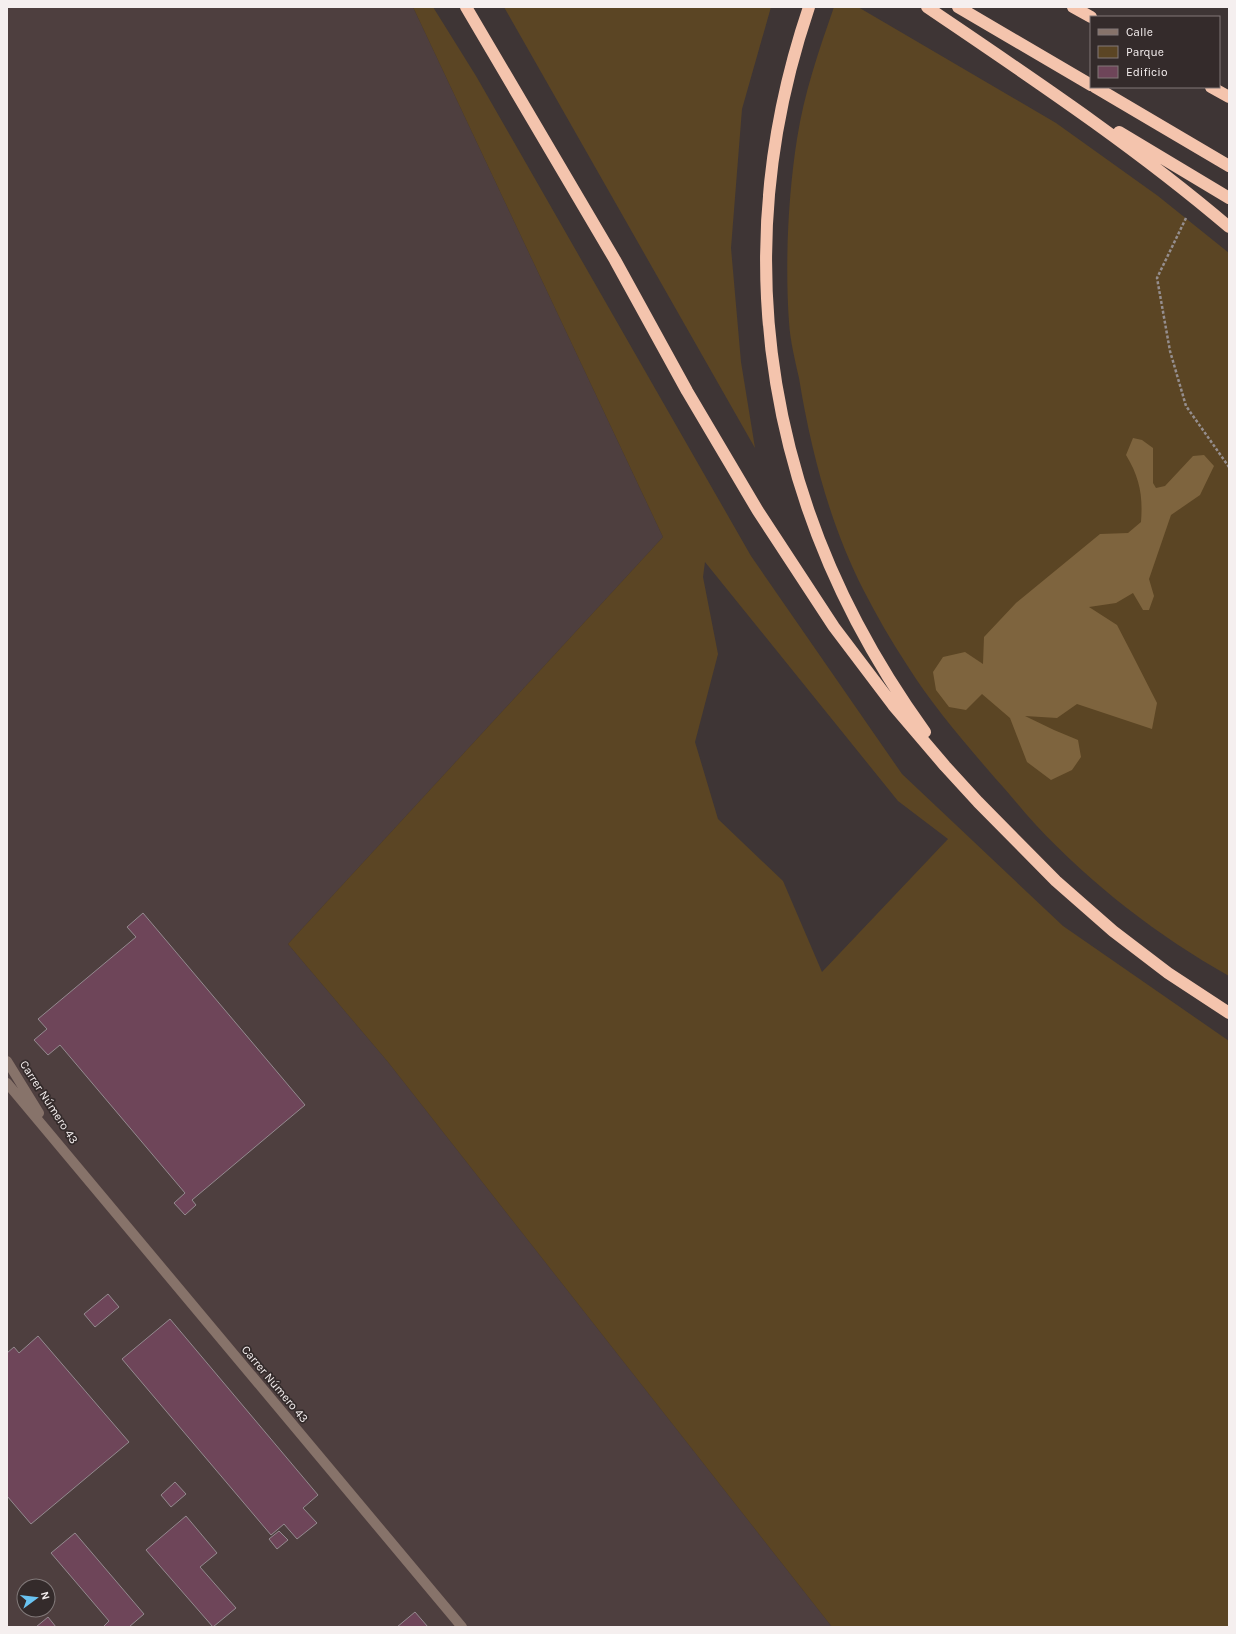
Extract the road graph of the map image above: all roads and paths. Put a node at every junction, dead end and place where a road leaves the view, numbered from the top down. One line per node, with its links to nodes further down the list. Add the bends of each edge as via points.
1 (466, 7): 17 (highway, via 615,260 687,392 758,511 834,627 898,711)
2 (809, 7): 17 (highway, via 782,103 770,189 765,263 770,350 777,392 799,482 832,570 853,614 902,700)
3 (927, 7): 10 (highway)
4 (958, 7): 7 (highway)
5 (1073, 7): 6 (highway)
6 (1090, 17)
7 (1090, 84)
8 (1097, 88): 12 (highway)
9 (1213, 88): 11 (highway)
10 (1057, 94): 13 (highway); 15 (highway, via 1193,197)
11 (1229, 97)
12 (1229, 166)
13 (1229, 198)
14 (1186, 218): 16 (path, via 1157,278 1162,307 1170,351 1186,406)
15 (1229, 228)
16 (1229, 467)
17 (978, 802): 18 (highway, via 1056,881 1113,931 1168,973)
18 (1227, 1011)
19 (7, 1061): 21 (street, Carrer Número 43)
20 (7, 1083): 21 (street, Carrer Número 43)
21 (70, 1157): 22 (street, Carrer Número 43)
22 (462, 1627)

